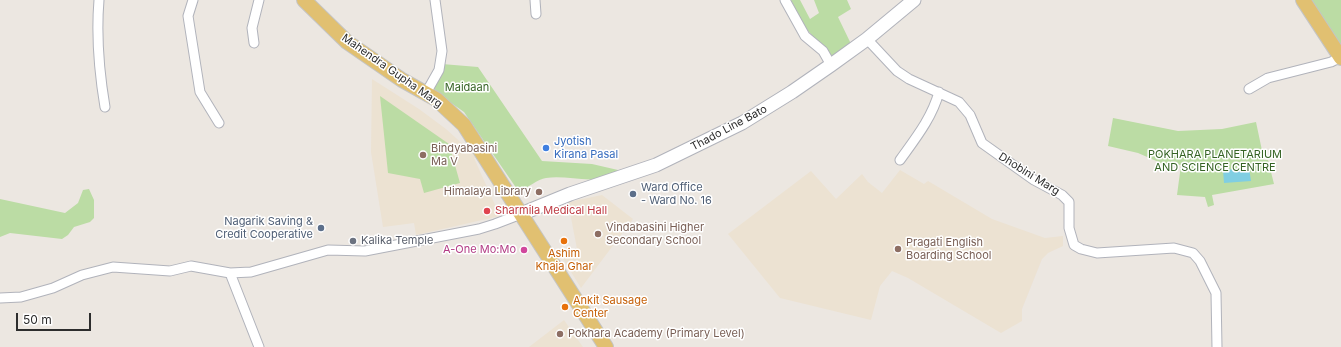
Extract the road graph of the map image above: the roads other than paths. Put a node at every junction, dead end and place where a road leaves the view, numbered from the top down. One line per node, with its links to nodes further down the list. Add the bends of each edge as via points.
1 (99, 0): 18 (street, via 99,68)
2 (193, 0): 19 (street, via 188,16 200,92)
3 (259, 0): 12 (street, via 252,28)
4 (304, 0): 17 (main road, Mahendra Gupha Marg, via 348,42)
5 (435, 0): 17 (street, via 442,52 438,70)
6 (535, 0): 10 (street)
7 (785, 0): 14 (street, via 806,36 823,51)
8 (914, 0): 11 (main road, Thado Line Bato)
9 (1303, 0): 13 (main road)
10 (536, 14)
11 (867, 39): 14 (main road, Thado Line Bato); 16 (street, Dhobini Marg, via 897,71)
12 (254, 43)
13 (1341, 57): 15 (street, via 1331,62 1268,78)
14 (831, 64): 21 (main road, Thado Line Bato, via 742,124 656,164)
15 (1249, 89)
16 (939, 92): 20 (street, via 926,123); 26 (street, Dhobini Marg, via 965,108 982,144 1034,180 1062,195 1068,202 1069,228 1074,245 1097,253 1174,248 1193,253 1200,261 1216,293)
17 (426, 94): 21 (main road, Mahendra Gupha Marg, via 436,99 464,125)
18 (105, 107)
19 (219, 123)
20 (900, 160)
21 (521, 214): 22 (street, via 479,229 365,251 328,250 251,272); 25 (main road, Mahendra Gupha Marg)
22 (230, 273): 23 (street, via 191,266 170,271 113,267 82,275 53,288 21,297); 24 (street)
23 (0, 298)
24 (259, 347)
25 (606, 347)
26 (1217, 347)

